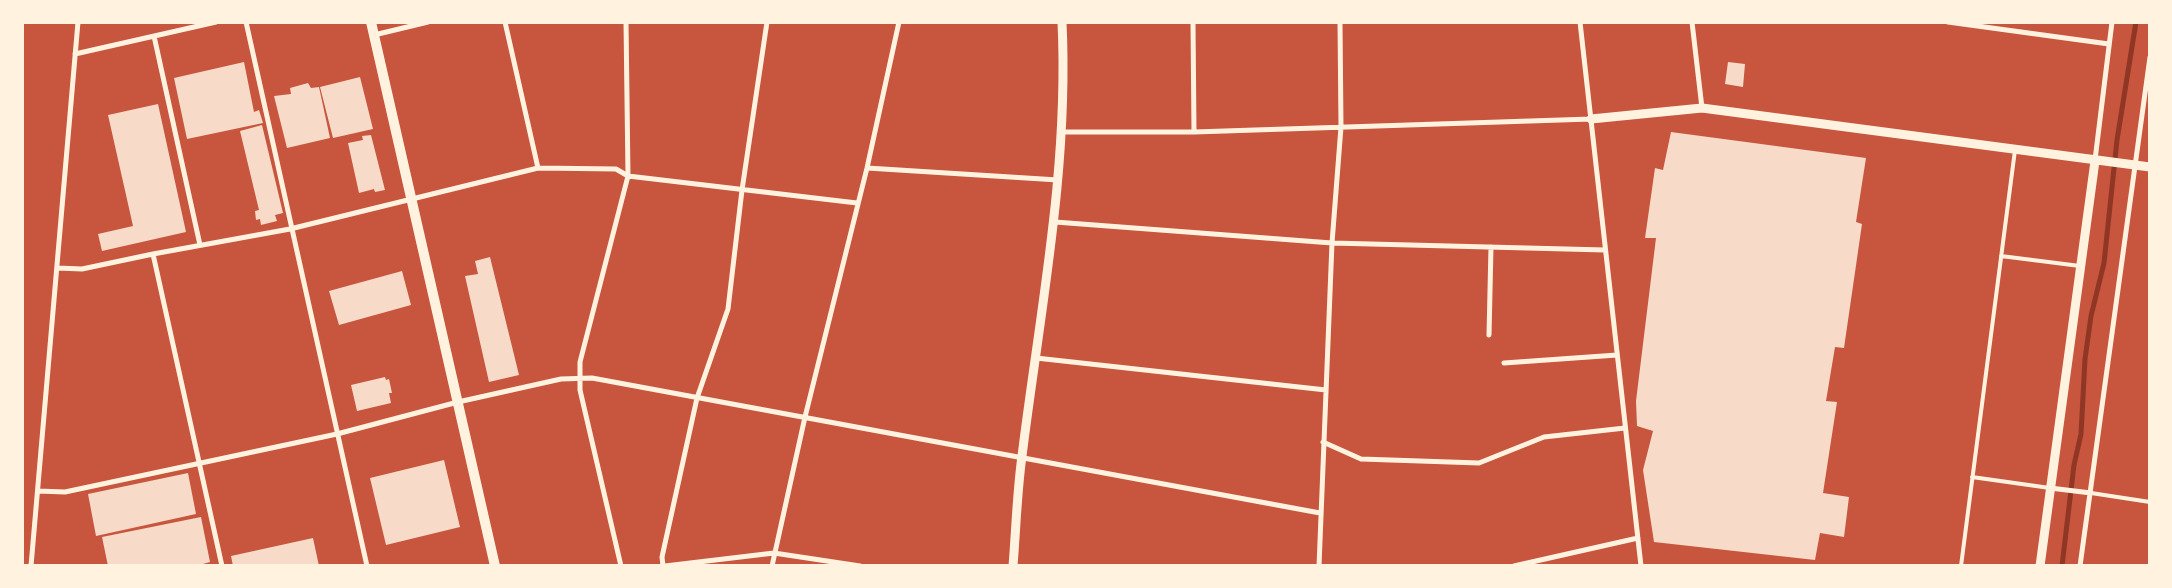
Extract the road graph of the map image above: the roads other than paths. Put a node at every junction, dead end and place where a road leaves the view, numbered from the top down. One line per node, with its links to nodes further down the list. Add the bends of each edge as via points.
1 (78, 22): 20 (street)
2 (216, 22): 18 (street)
3 (246, 22): 39 (street)
4 (371, 22): 17 (main road)
5 (428, 22): 17 (street)
6 (505, 22): 31 (street)
7 (626, 22): 33 (street)
8 (767, 22): 35 (street)
9 (898, 22): 32 (street)
10 (1062, 22): 25 (street)
11 (1193, 22): 26 (street)
12 (1340, 22): 24 (street)
13 (1580, 22): 23 (street)
14 (1692, 22): 22 (street)
15 (1948, 22): 19 (street)
16 (2112, 22): 19 (street)
17 (374, 35): 36 (main road)
18 (154, 36): 20 (street); 41 (street)
19 (2109, 44): 28 (street)
20 (75, 54): 47 (street)
21 (2150, 57): 29 (street)
22 (1702, 108): 23 (street); 27 (street)
23 (1591, 119): 24 (street); 43 (street)
24 (1341, 127): 26 (street); 40 (street)
25 (1062, 132): 26 (street); 34 (street)
26 (1194, 132)
27 (2015, 150): 28 (street); 45 (lane)
28 (2095, 160): 29 (street); 46 (street)
29 (2135, 165): 30 (street); 65 (street)
30 (2150, 167)
31 (538, 168): 33 (street, via 616,169); 36 (street)
32 (867, 168): 34 (street); 37 (street)
33 (628, 176): 35 (street); 52 (street, via 580,362)
34 (1058, 180): 38 (street)
35 (742, 190): 37 (street); 54 (street, via 728,309)
36 (412, 197): 39 (street); 55 (main road)
37 (857, 203): 56 (street)
38 (1055, 222): 40 (street); 50 (street)
39 (290, 229): 41 (street); 58 (street)
40 (1332, 243): 42 (street); 53 (street)
41 (200, 245): 44 (street)
42 (1491, 247): 43 (street); 48 (street)
43 (1605, 250): 49 (street)
44 (153, 254): 47 (street, via 82,269); 61 (street)
45 (2001, 256): 46 (lane); 62 (lane)
46 (2080, 266): 63 (street)
47 (57, 268): 64 (street)
48 (1489, 335)
49 (1617, 355): 51 (street); 57 (street)
50 (1036, 358): 53 (street); 60 (street)
51 (1504, 364)
52 (579, 377): 54 (street); 55 (street); 74 (street)
53 (1326, 390): 59 (street)
54 (697, 398): 56 (street); 75 (street, via 662,557)
55 (458, 402): 58 (street); 73 (main road)
56 (805, 416): 60 (street); 69 (street)
57 (1625, 428): 59 (street, via 1544,437 1479,463 1361,459); 68 (street)
58 (337, 434): 61 (street); 72 (street)
59 (1323, 442): 67 (street)
60 (1021, 457): 67 (street); 78 (street)
61 (199, 462): 64 (street, via 64,492); 71 (street)
62 (1972, 478): 63 (lane); 82 (lane)
63 (2050, 488): 65 (street); 83 (street)
64 (38, 491): 70 (street)
65 (2091, 493): 66 (lane); 84 (street)
66 (2150, 502)
67 (1320, 513): 79 (street)
68 (1638, 538): 80 (street); 81 (street)
69 (774, 553): 75 (street); 76 (street); 77 (street)
70 (31, 566)
71 (222, 566)
72 (367, 566)
73 (495, 566)
74 (621, 566)
75 (664, 566)
76 (772, 566)
77 (860, 566)
78 (1013, 566)
79 (1319, 566)
80 (1514, 566)
81 (1641, 566)
82 (1961, 566)
83 (2040, 566)
84 (2080, 566)

